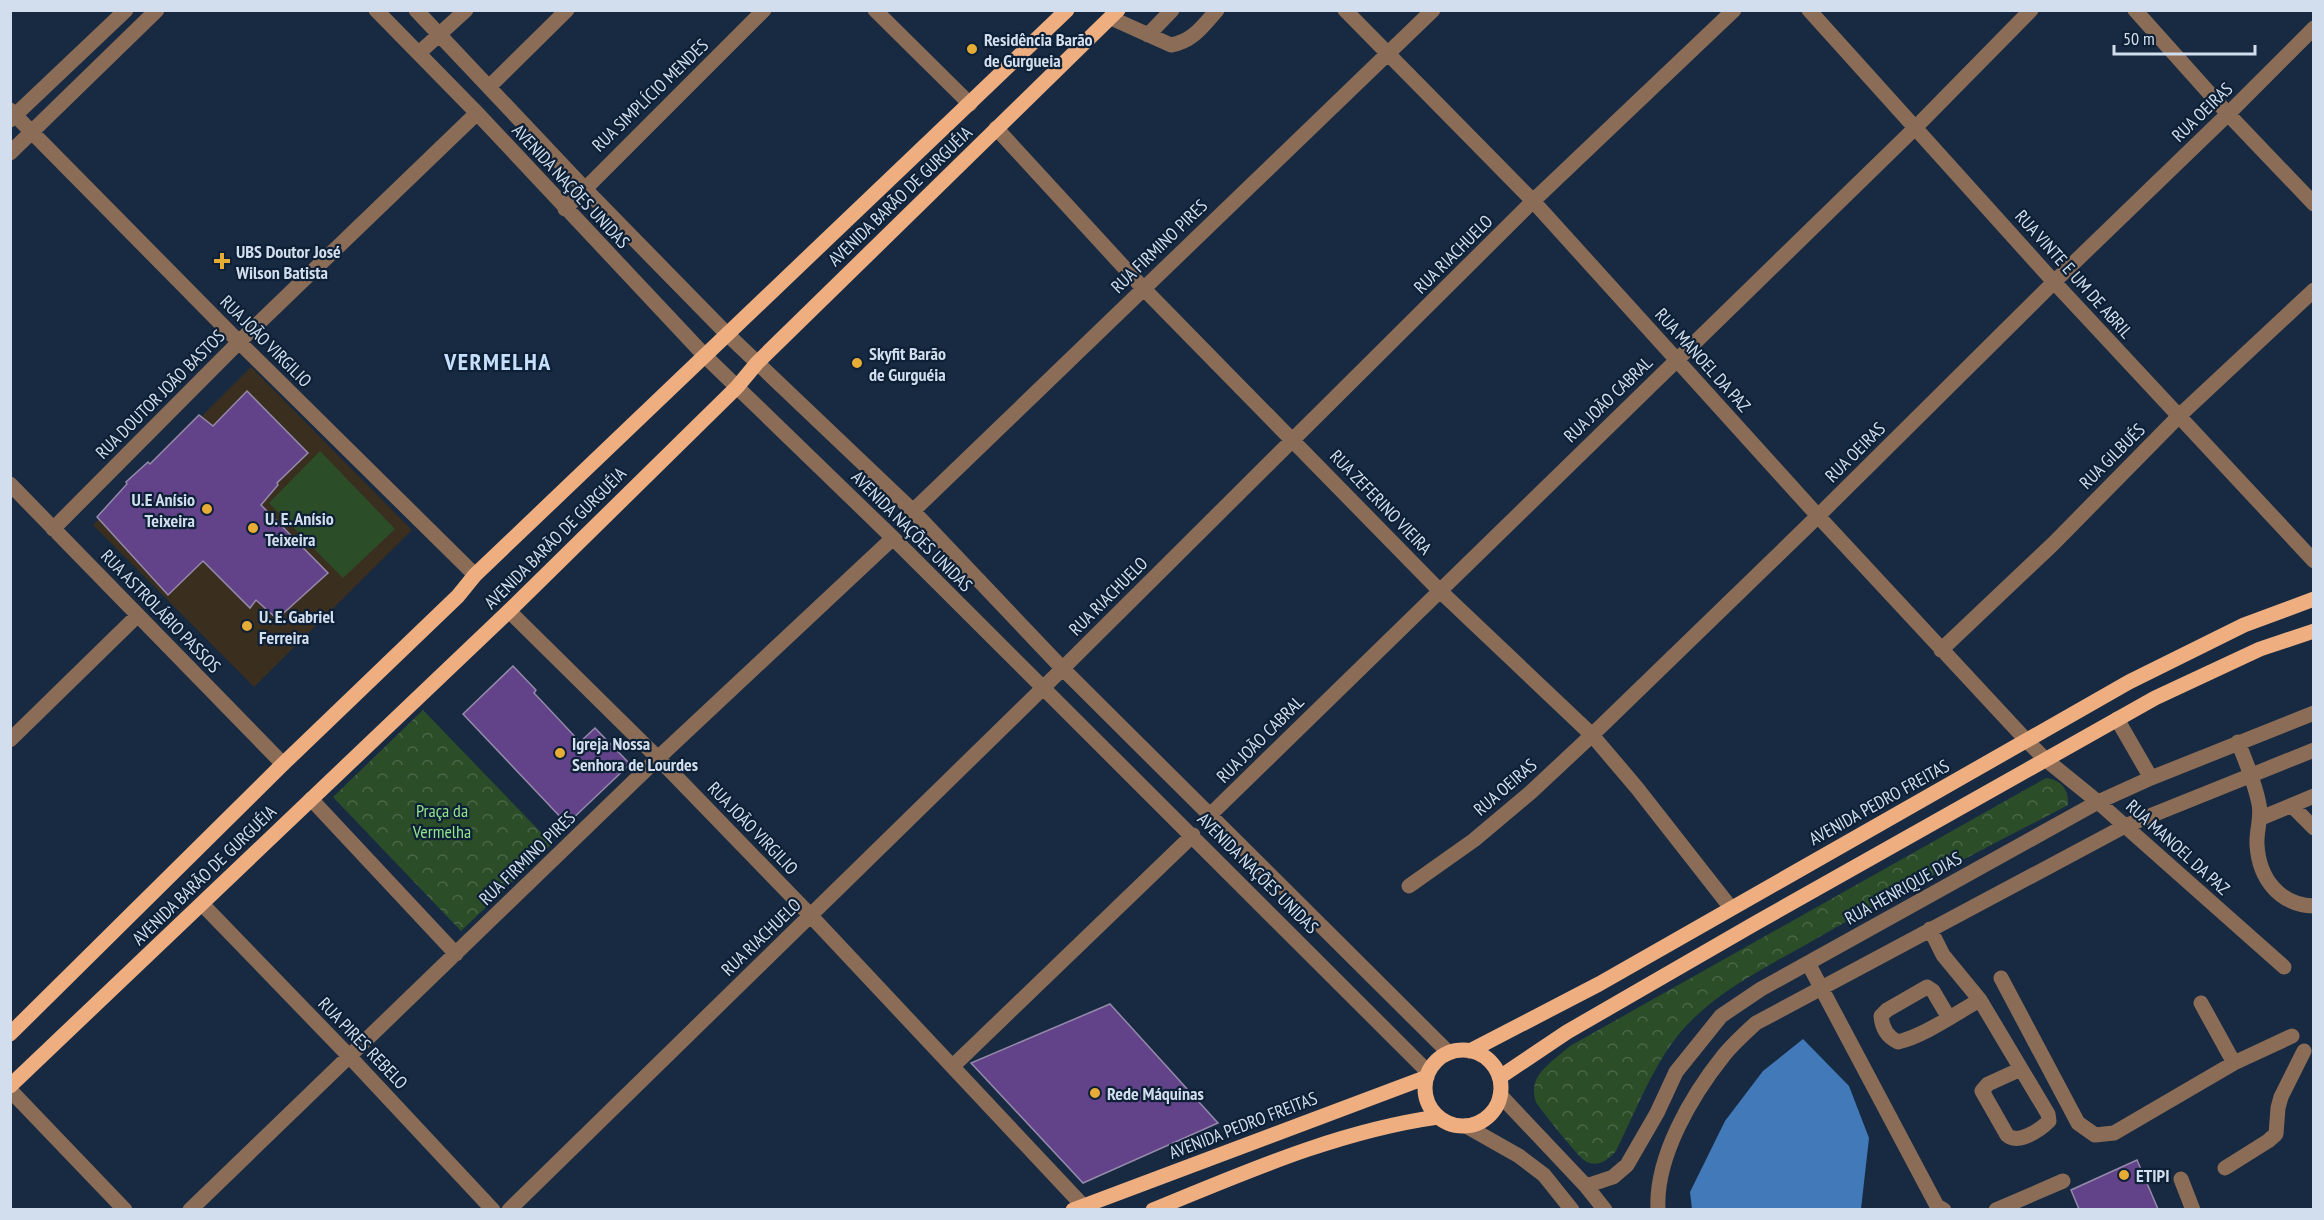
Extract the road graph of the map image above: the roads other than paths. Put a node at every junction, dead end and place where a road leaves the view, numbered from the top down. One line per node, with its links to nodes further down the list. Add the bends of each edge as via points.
1 (126, 10): 28 (street)
2 (157, 10): 31 (street)
3 (376, 10): 22 (street, AVENIDA NAÇÕES UNIDAS)
4 (416, 10): 21 (street, AVENIDA NAÇÕES UNIDAS)
5 (466, 10): 21 (street)
6 (567, 10): 24 (street)
7 (764, 10): 33 (street, RUA SIMPLÍCIO MENDES)
8 (875, 10): 25 (street)
9 (1067, 10): 25 (main road, AVENIDA BARÃO DE GURGUÉIA)
10 (1172, 10): 20 (street)
11 (1217, 10): 20 (street, via 1194,37 1182,43 1171,45)
12 (1345, 10): 23 (street, RUA MANOEL DA PAZ)
13 (1433, 10): 23 (street, RUA FIRMINO PIRES)
14 (1734, 10): 34 (street, RUA RIACHUELO)
15 (1809, 10): 30 (street, RUA VINTE E UM DE ABRIL)
16 (2031, 10): 30 (street, RUA JOÃO CABRAL)
17 (2135, 10): 27 (street)
18 (1115, 14): 20 (street); 29 (main road, AVENIDA BARÃO DE GURGUÉIA)
19 (2313, 28): 27 (street, RUA OEIRAS)
20 (1148, 35)
21 (440, 36): 22 (street); 24 (street, AVENIDA NAÇÕES UNIDAS)
22 (419, 53): 26 (street, AVENIDA NAÇÕES UNIDAS)
23 (1388, 54): 34 (street, RUA MANOEL DA PAZ); 38 (street, RUA FIRMINO PIRES)
24 (489, 87): 33 (street, AVENIDA NAÇÕES UNIDAS)
25 (970, 104): 40 (main road, AVENIDA BARÃO DE GURGUÉIA)
26 (477, 113): 36 (street, AVENIDA NAÇÕES UNIDAS); 41 (street, RUA DOUTOR JOÃO BASTOS)
27 (2228, 114): 35 (street); 37 (street, RUA OEIRAS)
28 (12, 115): 31 (street, RUA JOÃO VIRGILIO)
29 (996, 128): 38 (street, RUA ZEFERINO VIEIRA); 44 (main road, AVENIDA BARÃO DE GURGUÉIA)
30 (1914, 129): 37 (street, RUA VINTE E UM DE ABRIL); 43 (street, RUA JOÃO CABRAL)
31 (32, 132): 32 (street); 41 (street, RUA JOÃO VIRGILIO)
32 (10, 153)
33 (584, 188): 36 (street, RUA SIMPLÍCIO MENDES); 40 (street, AVENIDA NAÇÕES UNIDAS)
34 (1533, 201): 43 (street, RUA MANOEL DA PAZ); 47 (street, RUA RIACHUELO)
35 (2313, 204)
36 (565, 209): 42 (street, AVENIDA NAÇÕES UNIDAS)
37 (2054, 282): 46 (street, RUA VINTE E UM DE ABRIL); 50 (street, RUA OEIRAS)
38 (1143, 288): 47 (street, RUA ZEFERINO VIEIRA); 49 (street, RUA FIRMINO PIRES)
39 (2313, 290): 46 (street, RUA GILBUÉS)
40 (728, 334): 42 (main road, AVENIDA BARÃO DE GURGUÉIA); 44 (street, AVENIDA NAÇÕES UNIDAS)
41 (239, 342): 51 (street, RUA DOUTOR JOÃO BASTOS); 54 (street, RUA JOÃO VIRGILIO)
42 (706, 357): 45 (street, AVENIDA NAÇÕES UNIDAS); 54 (main road, AVENIDA BARÃO DE GURGUÉIA)
43 (1677, 360): 50 (street, RUA MANOEL DA PAZ); 55 (street, RUA JOÃO CABRAL)
44 (757, 363): 45 (main road, AVENIDA BARÃO DE GURGUÉIA); 49 (street, AVENIDA NAÇÕES UNIDAS)
45 (737, 387): 52 (street, AVENIDA NAÇÕES UNIDAS); 57 (main road, AVENIDA BARÃO DE GURGUÉIA)
46 (2179, 416): 53 (street, RUA VINTE E UM DE ABRIL); 60 (street, RUA GILBUÉS)
47 (1293, 439): 55 (street, RUA ZEFERINO VIEIRA); 61 (street, RUA RIACHUELO)
48 (10, 484): 51 (street, RUA ASTROLÁBIO PASSOS)
49 (913, 512): 61 (street, AVENIDA NAÇÕES UNIDAS)
50 (1818, 516): 60 (street, RUA MANOEL DA PAZ); 65 (street, RUA OEIRAS)
51 (53, 528): 58 (street, RUA ASTROLÁBIO PASSOS)
52 (893, 538): 62 (street, AVENIDA NAÇÕES UNIDAS); 70 (street, RUA FIRMINO PIRES)
53 (2313, 561)
54 (475, 575): 72 (main road, AVENIDA BARÃO DE GURGUÉIA)
55 (1439, 590): 65 (street, RUA ZEFERINO VIEIRA); 79 (street, RUA JOÃO CABRAL)
56 (2313, 599): 67 (main road, AVENIDA PEDRO FREITAS, via 2244,625 2179,656)
57 (509, 611): 70 (street, RUA JOÃO VIRGILIO); 76 (main road, AVENIDA BARÃO DE GURGUÉIA)
58 (138, 615): 66 (street); 72 (street, RUA ASTROLÁBIO PASSOS)
59 (2313, 631): 64 (main road, via 2260,649)
60 (1941, 650): 67 (street, RUA MANOEL DA PAZ)
61 (1062, 668): 62 (street, RUA RIACHUELO); 79 (street, AVENIDA NAÇÕES UNIDAS)
62 (1042, 689): 83 (street, AVENIDA NAÇÕES UNIDAS); 88 (street, RUA RIACHUELO)
63 (2313, 713): 68 (street, RUA HENRIQUE DIAS)
64 (2117, 719): 71 (main road); 74 (street)
65 (1592, 735): 84 (street, RUA OEIRAS, via 1474,840); 87 (street, RUA ZEFERINO VIEIRA)
66 (10, 740)
67 (2027, 741): 71 (street, RUA MANOEL DA PAZ); 87 (main road, AVENIDA PEDRO FREITAS)
68 (2238, 742): 73 (street); 74 (street, RUA HENRIQUE DIAS)
69 (2313, 750): 73 (street)
70 (658, 758): 88 (street, RUA JOÃO VIRGILIO); 90 (street, RUA FIRMINO PIRES)
71 (2045, 759): 77 (street, RUA MANOEL DA PAZ); 108 (main road, via 1599,1013)
72 (283, 765): 98 (main road, AVENIDA BARÃO DE GURGUÉIA)
73 (2250, 774): 80 (street); 81 (street)
74 (2151, 778): 77 (street, RUA HENRIQUE DIAS)
75 (2313, 796): 78 (street)
76 (311, 799): 85 (main road, AVENIDA BARÃO DE GURGUÉIA); 90 (street)
77 (2098, 802): 81 (street, RUA MANOEL DA PAZ); 91 (street, RUA HENRIQUE DIAS)
78 (2292, 806): 80 (street); 82 (street)
79 (1211, 814): 102 (street, AVENIDA NAÇÕES UNIDAS)
80 (2261, 818): 86 (street, via 2256,843 2261,870 2276,893 2300,906)
81 (2125, 826): 89 (street); 92 (street, RUA MANOEL DA PAZ)
82 (2313, 828)
83 (1193, 836): 105 (street); 107 (street, AVENIDA NAÇÕES UNIDAS)
84 (1409, 886)
85 (203, 905): 103 (street, RUA PIRES REBELO); 109 (main road, AVENIDA BARÃO DE GURGUÉIA)
86 (2313, 906)
87 (1731, 908): 100 (main road, AVENIDA PEDRO FREITAS, via 1599,984)
88 (811, 916): 105 (street, RUA JOÃO VIRGILIO); 121 (street, RUA RIACHUELO)
89 (1930, 929): 94 (street); 95 (street, via 1943,955)
90 (456, 954): 103 (street, RUA FIRMINO PIRES)
91 (1808, 963): 94 (street); 116 (street, RUA HENRIQUE DIAS, via 1721,1016 1677,1072 1627,1165 1613,1177)
92 (2284, 967)
93 (2001, 978): 104 (street, via 2078,1123 2095,1135 2114,1133)
94 (1822, 987): 125 (street, via 1756,1023 1724,1055 1694,1098 1666,1155); 126 (street, via 1937,1206)
95 (1980, 1000): 97 (street); 106 (street)
96 (2201, 1003): 104 (street)
97 (1948, 1018)
98 (10, 1034)
99 (2292, 1036): 104 (street)
100 (1470, 1051): 102 (main road); 108 (main road, via 1487,1059)
101 (2304, 1051): 113 (street, via 2278,1108 2276,1134)
102 (1449, 1053): 107 (main road, via 1433,1064)
103 (349, 1056): 119 (street, RUA FIRMINO PIRES); 120 (street, RUA PIRES REBELO)
104 (2234, 1063)
105 (953, 1066): 117 (street, RUA JOÃO VIRGILIO)
106 (2021, 1069): 106 (street, via 2049,1121 2012,1139 1982,1091 1988,1084)
107 (1428, 1074): 111 (main road, via 1426,1098); 117 (main road, AVENIDA PEDRO FREITAS)
108 (1500, 1077): 110 (main road)
109 (10, 1088): 118 (street)
110 (1500, 1095): 112 (main road, via 1488,1117); 116 (street)
111 (1438, 1117): 112 (main road, via 1456,1126); 122 (main road, via 1353,1134 1304,1149)
112 (1466, 1126): 123 (street, via 1544,1175)
113 (2226, 1168)
114 (2181, 1179): 128 (street)
115 (2063, 1181): 127 (street)
116 (1586, 1186): 124 (street)
117 (1081, 1208)
118 (125, 1209)
119 (190, 1209)
120 (493, 1209)
121 (509, 1209)
122 (1153, 1209)
123 (1572, 1209)
124 (1605, 1209)
125 (1658, 1209)
126 (1944, 1209)
127 (1996, 1209)
128 (2193, 1209)

